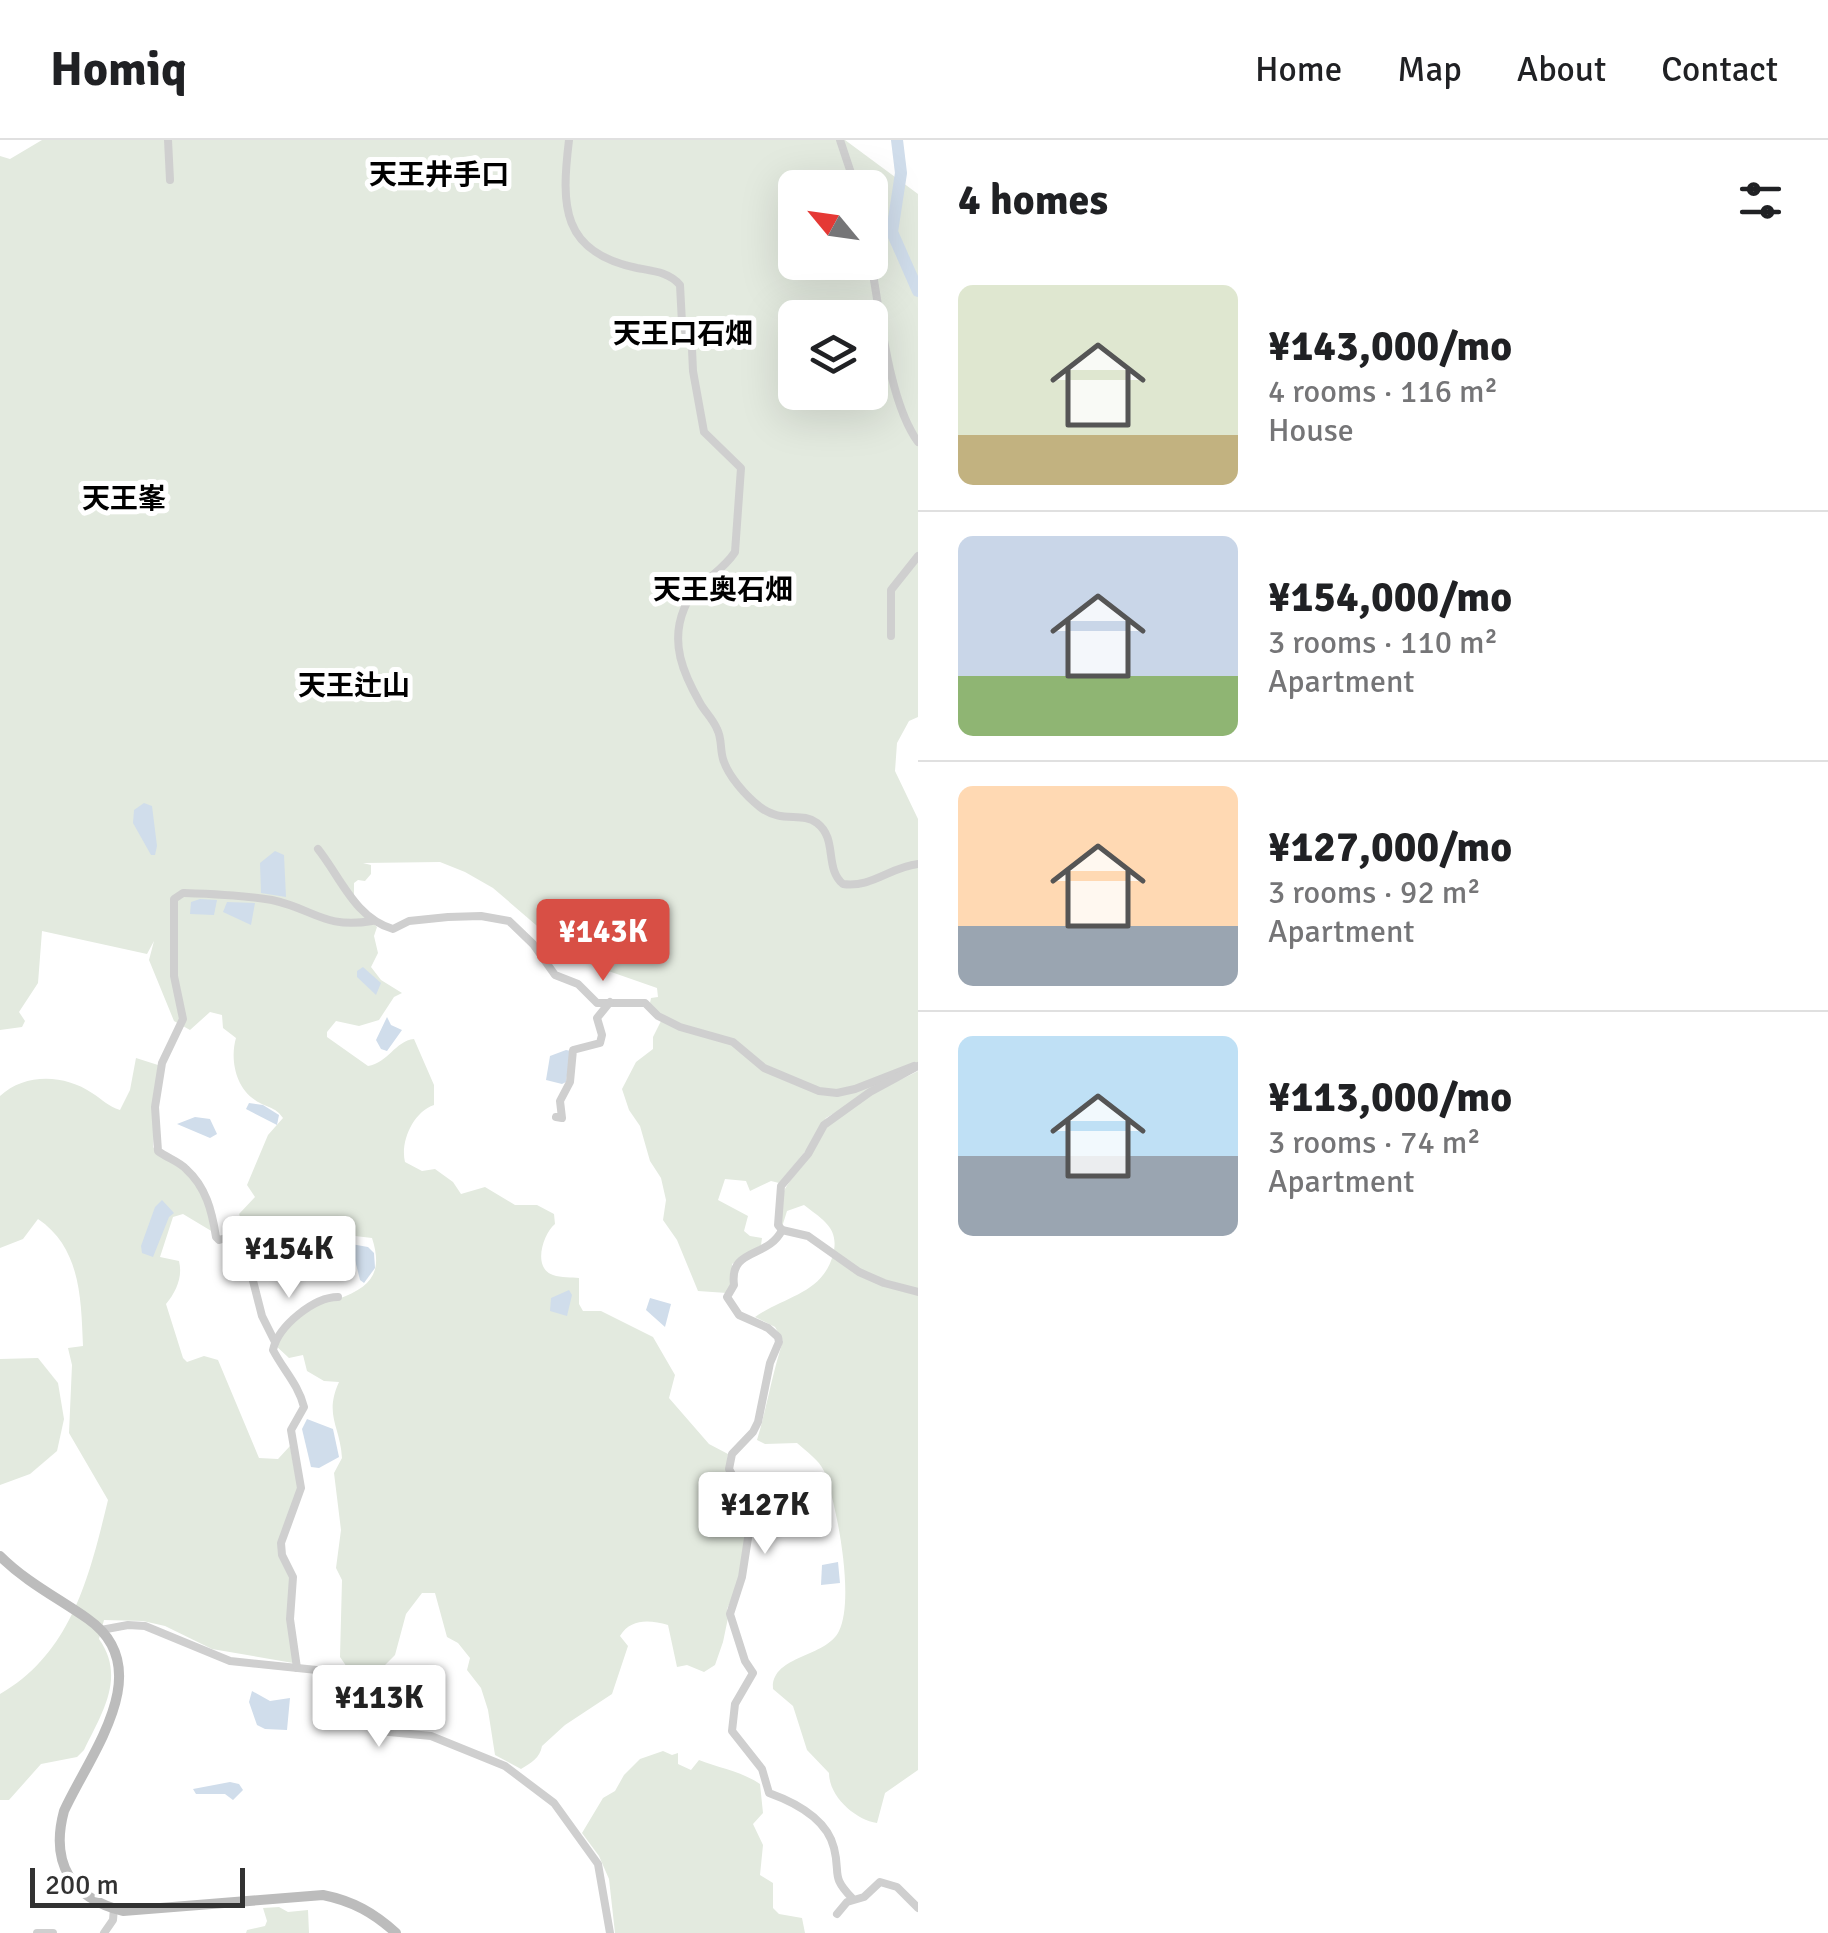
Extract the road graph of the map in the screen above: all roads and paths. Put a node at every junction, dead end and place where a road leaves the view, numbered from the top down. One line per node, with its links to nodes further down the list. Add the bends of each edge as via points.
1 (168, 140): 5 (street)
2 (569, 140): 11 (street, via 564,196 572,226 604,259 664,274 680,285 704,432 741,468 734,552 692,595 679,636 681,668 718,730 726,766 764,810 820,825 832,871 843,884 870,882)
3 (840, 140): 4 (street)
4 (850, 170)
5 (170, 180)
6 (874, 280): 7 (street, via 896,395)
7 (918, 442)
8 (918, 556): 9 (street, via 891,590)
9 (891, 636)
10 (318, 849): 12 (street)
11 (918, 864)
12 (372, 921): 13 (street, via 393,929 448,918 510,921 555,974 597,1003); 19 (street, via 338,924 255,898 183,892 174,899 174,976 183,1019 162,1063 158,1151 198,1184 216,1237 236,1234 248,1244 259,1306)
13 (610, 1002): 14 (street, via 645,1002 658,1016 734,1042 764,1068 819,1091 837,1093); 15 (street, via 597,1018 600,1043 573,1050 562,1118)
14 (918, 1066): 16 (street, via 824,1125 781,1186)
15 (556, 1117)
16 (782, 1230): 17 (street, via 808,1236 858,1272); 23 (street, via 772,1245 736,1263 727,1297 739,1315 778,1337 758,1422 730,1460 753,1524 730,1614 753,1672 732,1714 732,1731 762,1770 769,1793 793,1802 826,1831 836,1879)
17 (918, 1292)
18 (338, 1297): 19 (street, via 316,1302)
19 (274, 1342): 22 (street, via 304,1407 291,1430 301,1488 281,1543 293,1577)
20 (0, 1556): 21 (street)
21 (101, 1630): 22 (street, via 145,1626 215,1657); 24 (street, via 116,1654 118,1698 64,1811 58,1842 76,1887)
22 (297, 1668): 31 (street, via 344,1676 363,1717 378,1731 430,1736 495,1761 554,1803 598,1864)
23 (852, 1898): 25 (street, via 864,1897 880,1882 897,1887); 26 (street)
24 (114, 1908): 29 (street); 30 (street, via 323,1895 370,1911)
25 (918, 1908)
26 (837, 1914)
27 (37, 1933): 28 (street)
28 (53, 1933)
29 (104, 1933)
30 (396, 1933)
31 (610, 1933)

